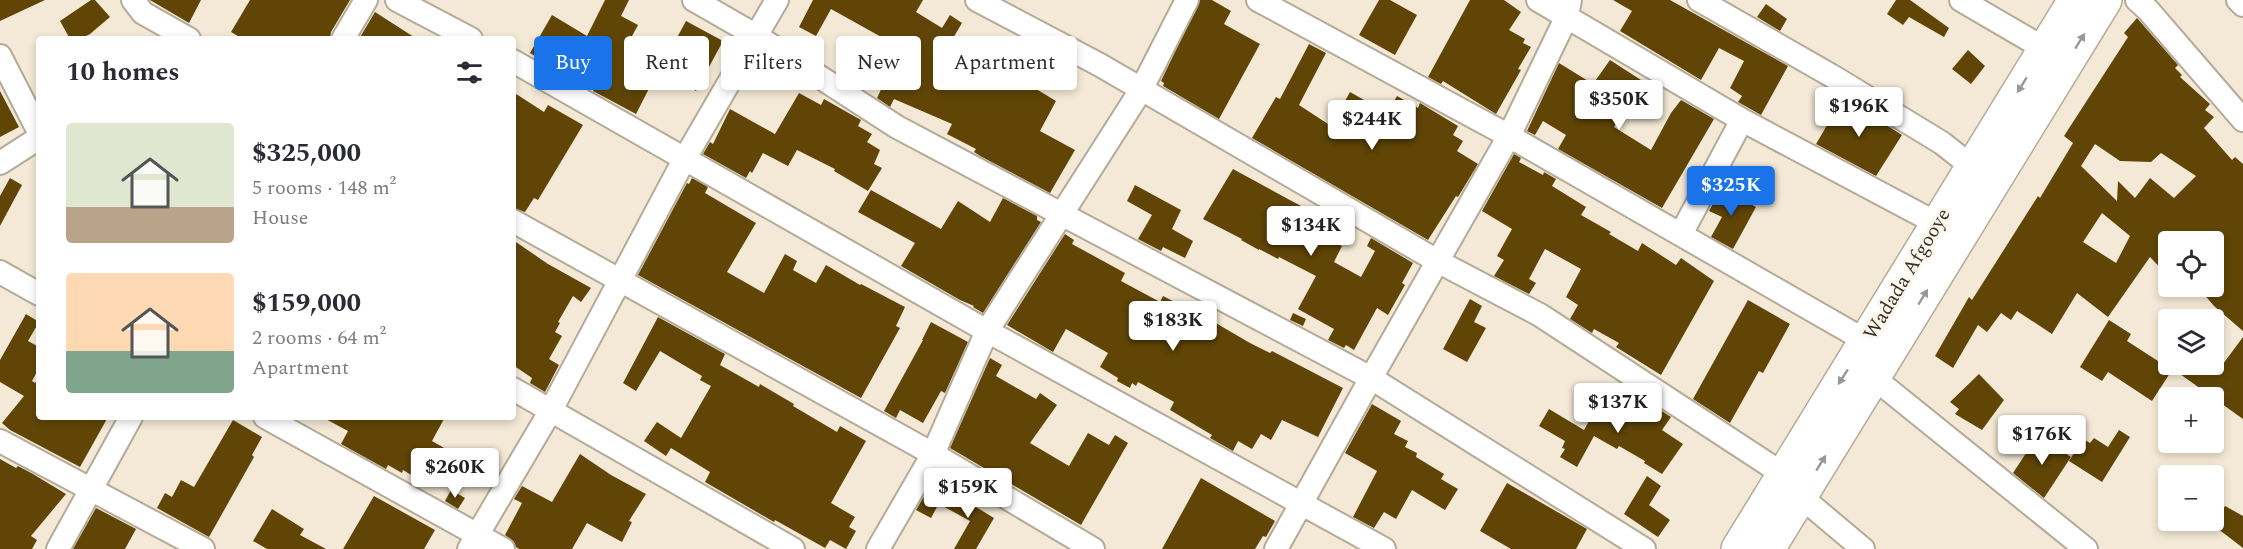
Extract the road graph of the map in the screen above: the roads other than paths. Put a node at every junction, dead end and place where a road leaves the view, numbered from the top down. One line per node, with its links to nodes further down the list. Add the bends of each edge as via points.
1 (133, 0): 19 (street, via 144,13)
2 (366, 0): 20 (street)
3 (397, 0): 21 (street)
4 (694, 0): 18 (street)
5 (777, 0): 18 (street)
6 (977, 0): 25 (street)
7 (1187, 0): 25 (street)
8 (1258, 0): 29 (street)
9 (1538, 0): 17 (street)
10 (1699, 0): 33 (street, via 1942,143)
11 (1962, 0): 22 (street)
12 (2075, 0): 22 (highway, Wadada Afgooye)
13 (2105, 0): 45 (highway, Wadada Afgooye, one-way to 13)
14 (2137, 0): 27 (street)
15 (2238, 0): 16 (street)
16 (2243, 5)
17 (1569, 8): 26 (street); 29 (street)
18 (755, 35): 31 (street); 34 (street, via 897,127)
19 (184, 36)
20 (345, 36)
21 (465, 36)
22 (2045, 49): 33 (highway, Wadada Afgooye, one-way to 33)
23 (0, 56): 28 (street)
24 (516, 63): 31 (street)
25 (1141, 90): 34 (street); 38 (street)
26 (1742, 120): 36 (street); 37 (street)
27 (2243, 120)
28 (36, 126)
29 (1509, 136): 37 (street); 38 (street)
30 (36, 140): 32 (street)
31 (684, 160): 40 (street); 42 (street)
32 (0, 163)
33 (1971, 166): 36 (highway, Wadada Afgooye)
34 (1062, 215): 42 (street); 44 (street)
35 (516, 223): 40 (street)
36 (1938, 224): 43 (highway, Wadada Afgooye)
37 (1681, 234): 43 (street)
38 (1439, 262): 44 (street); 52 (street, via 1540,315)
39 (0, 272): 41 (street)
40 (620, 282): 47 (street); 51 (street)
41 (36, 292)
42 (987, 331): 51 (street); 54 (street)
43 (1866, 341): 52 (highway, Wadada Afgooye, one-way to 52)
44 (1371, 378): 54 (street); 64 (street)
45 (1874, 378): 52 (highway, Wadada Afgooye, one-way to 45); 68 (street)
46 (516, 391): 47 (street)
47 (551, 410): 55 (street); 59 (street)
48 (129, 420): 53 (street)
49 (270, 420): 55 (street)
50 (0, 441): 53 (street)
51 (933, 454): 60 (street); 61 (street)
52 (1792, 485): 65 (highway, Wadada Afgooye); 66 (highway, Wadada Afgooye); 67 (street)
53 (92, 489): 56 (street); 57 (street)
54 (1301, 502): 62 (street); 63 (street)
55 (473, 541): 58 (street)
56 (58, 549)
57 (203, 549)
58 (503, 549)
59 (793, 549)
60 (878, 549)
61 (1093, 549)
62 (1276, 549)
63 (1384, 549)
64 (1644, 549)
65 (1738, 549)
66 (1768, 549)
67 (1863, 549)
68 (2086, 549)

